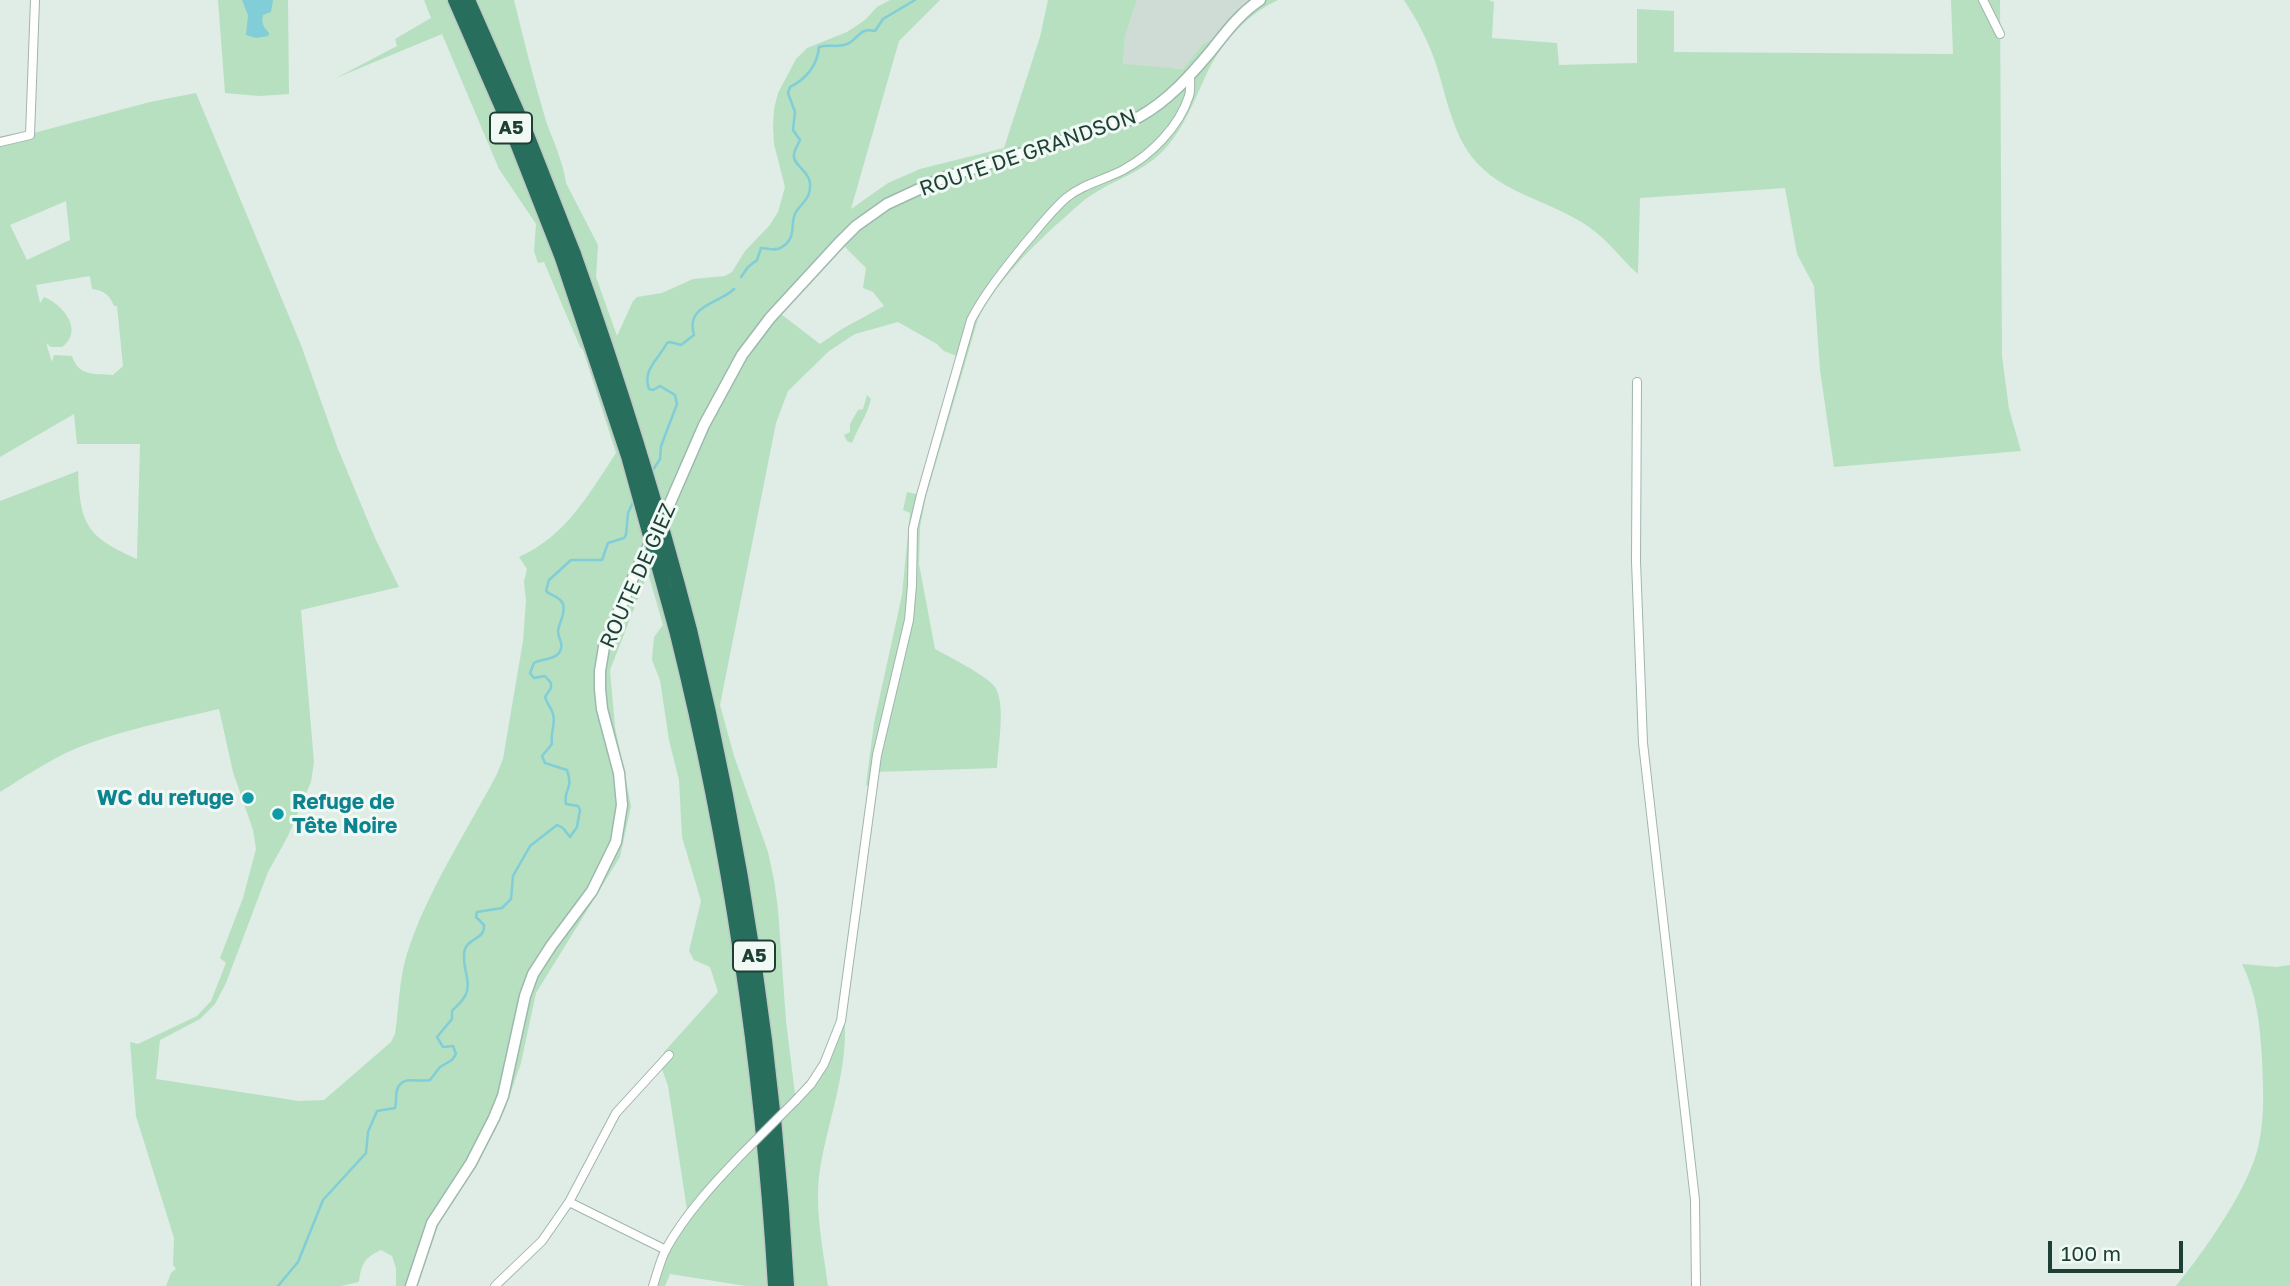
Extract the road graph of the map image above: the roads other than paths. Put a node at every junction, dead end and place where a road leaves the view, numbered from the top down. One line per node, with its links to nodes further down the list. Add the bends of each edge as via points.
1 (35, 0): 8 (street, via 30,135)
2 (454, 0): 9 (highway, A5)
3 (468, 0): 9 (highway, A5, via 524,127)
4 (1260, 0): 7 (street, ROUTE DE GRANDSON, via 1234,22)
5 (1983, 0): 6 (street)
6 (2000, 34)
7 (1190, 75): 11 (street, ROUTE DE GRANDSON, via 1139,117 943,178 887,204 862,222 785,301 742,355); 15 (street, bridge, via 1190,93 1166,135 1144,158 1081,187 1057,206 999,277 971,320 913,529 909,620 877,755 841,1021 811,1084 700,1200)
8 (0, 142)
9 (568, 256): 12 (highway, A5, bridge, via 609,352 641,451)
10 (1637, 382): 21 (street, via 1636,561 1643,743 1695,1200)
11 (683, 477): 16 (street, ROUTE DE GIEZ, via 635,573 601,658 602,709 619,773 622,805 616,842 592,891 533,974 494,1118 436,1217)
12 (684, 632): 19 (highway, A5, via 744,972 763,1124); 20 (highway, A5, via 727,800 757,973 775,1118)
13 (669, 1055): 14 (street, via 616,1113)
14 (569, 1202): 15 (street); 17 (street, via 542,1241)
15 (666, 1250): 18 (street)
16 (411, 1286)
17 (495, 1286)
18 (653, 1286)
19 (775, 1286)
20 (787, 1286)
21 (1696, 1286)

